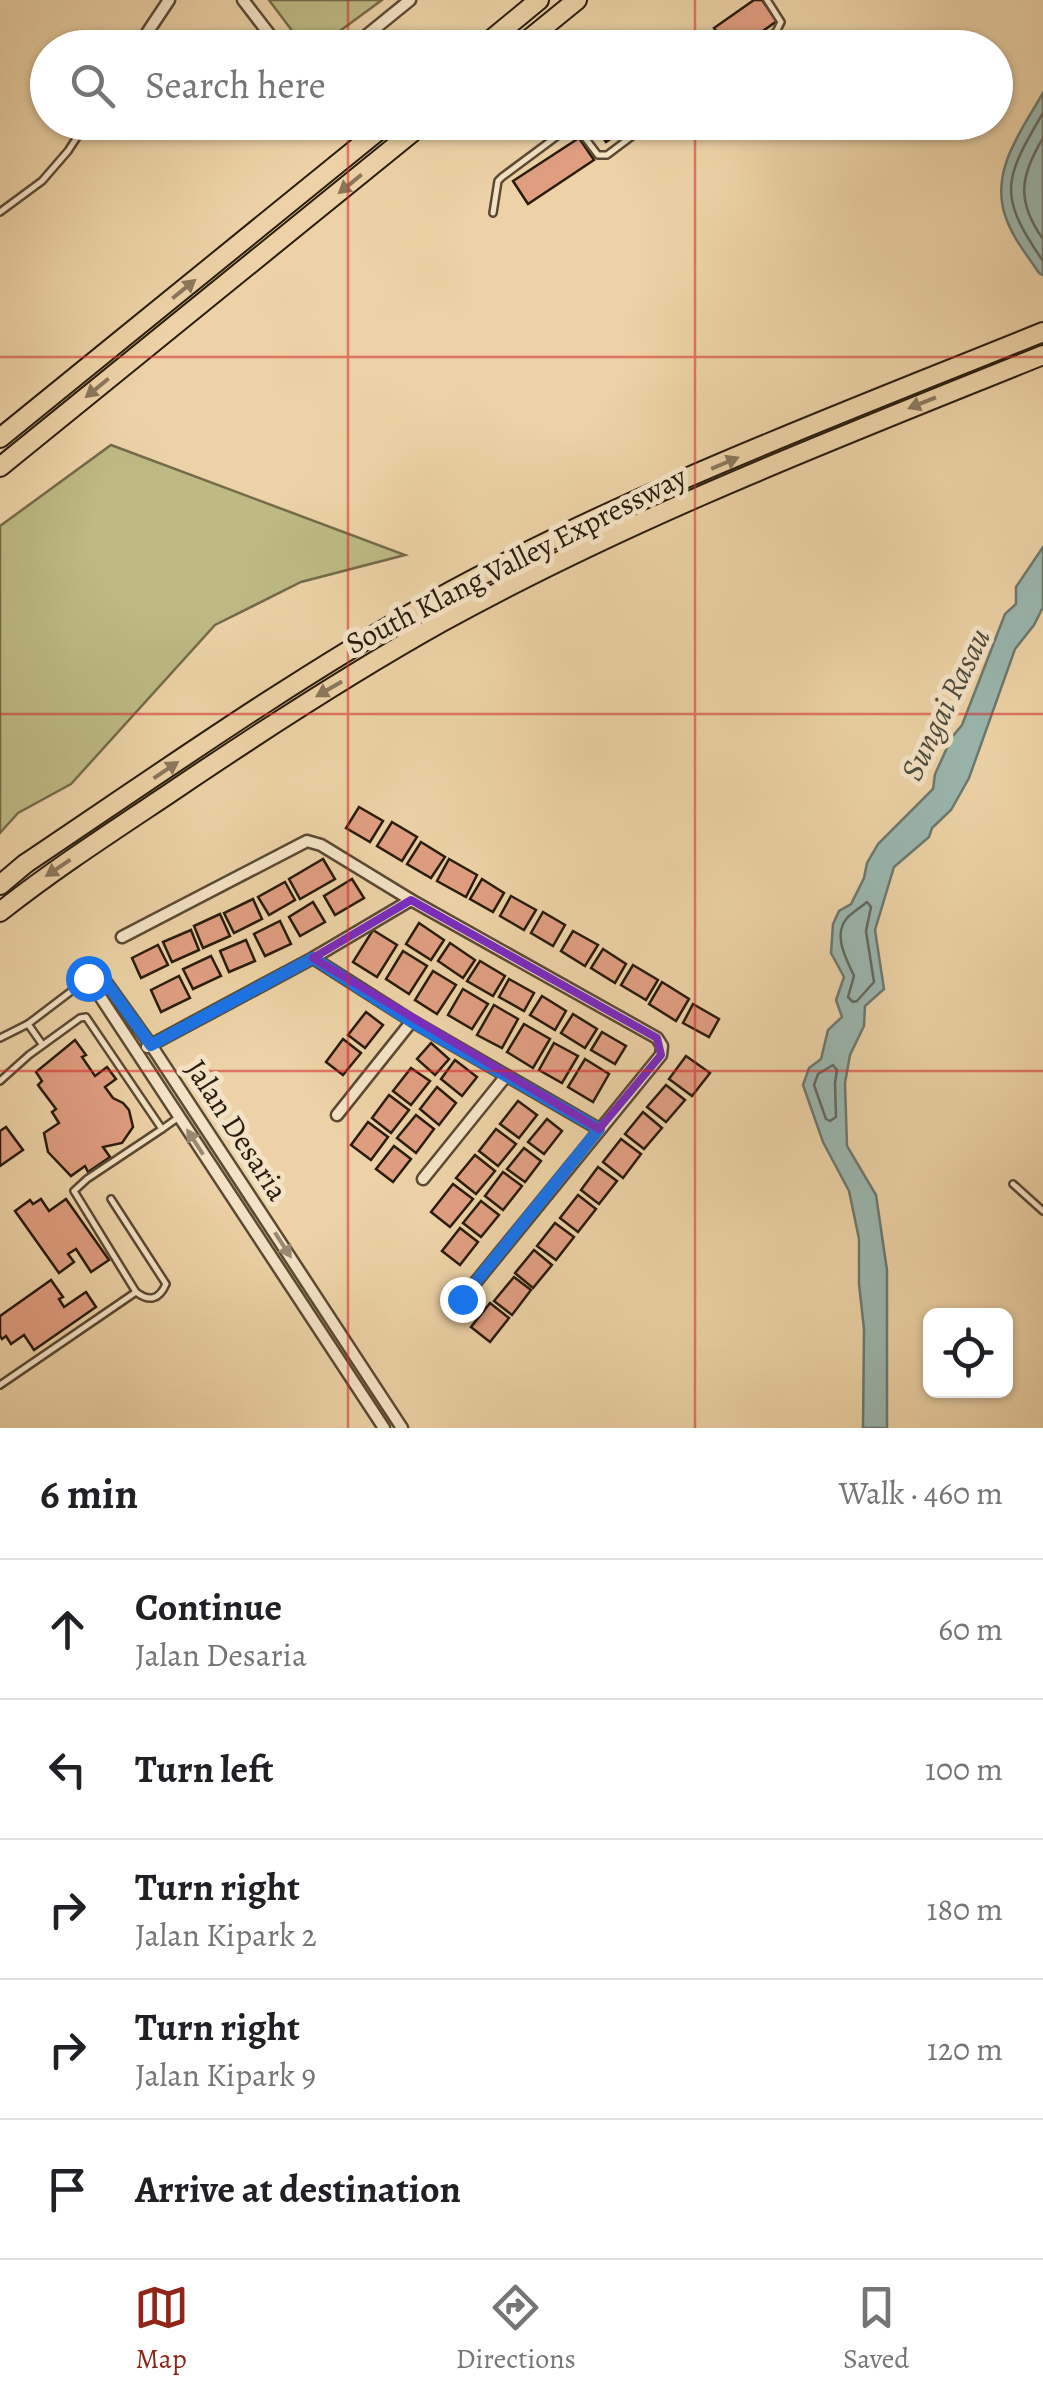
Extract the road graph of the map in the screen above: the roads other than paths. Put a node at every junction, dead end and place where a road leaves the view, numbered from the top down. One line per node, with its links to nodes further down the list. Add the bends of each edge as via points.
1 (169, 0): 7 (street)
2 (243, 0): 8 (street)
3 (410, 0): 9 (street)
4 (539, 0): 10 (highway)
5 (577, 0): 11 (highway)
6 (767, 0): 12 (lane, via 781,22)
7 (149, 30)
8 (266, 30)
9 (373, 30)
10 (503, 30)
11 (540, 30)
12 (777, 30)
13 (75, 140): 19 (lane, via 42,181)
14 (366, 140): 23 (highway, one-way to 14)
15 (404, 140): 24 (highway, one-way to 24)
16 (552, 140): 20 (lane, via 498,181)
17 (587, 140): 18 (lane, via 598,155 607,155)
18 (627, 140)
19 (0, 212)
20 (492, 213)
21 (1034, 336): 25 (highway, South Klang Valley Expressway, one-way to 21, via 275,697 432,602 705,471)
22 (1043, 355): 27 (highway, South Klang Valley Expressway, one-way to 27, via 715,489 443,622 284,715)
23 (0, 438)
24 (0, 467)
25 (0, 885)
26 (411, 900): 28 (street, via 308,840); 29 (street); 42 (street, via 657,1038 661,1054)
27 (0, 912)
28 (122, 937)
29 (313, 958): 31 (street); 35 (street)
30 (88, 978): 32 (lane); 35 (street, Jalan Desaria, via 98,971); 36 (street, Jalan Desaria)
31 (412, 1022): 37 (street); 39 (street)
32 (28, 1024): 33 (lane); 34 (lane)
33 (0, 1038)
34 (42, 1044): 38 (lane); 41 (lane, via 86,1017)
35 (151, 1045): 36 (street); 51 (street, Jalan Desaria, one-way to 51)
36 (138, 1053): 40 (street, Jalan Desaria)
37 (506, 1076): 42 (street); 43 (street)
38 (0, 1081)
39 (337, 1115)
40 (179, 1117): 41 (lane); 50 (street, Jalan Desaria, one-way to 40)
41 (162, 1129): 47 (lane, via 74,1192)
42 (599, 1129): 48 (street)
43 (422, 1179)
44 (1014, 1184): 46 (lane)
45 (111, 1199): 47 (lane, via 166,1284 152,1300)
46 (1043, 1211)
47 (136, 1292): 49 (lane)
48 (462, 1299)
49 (0, 1385)
50 (384, 1428)
51 (402, 1428)

